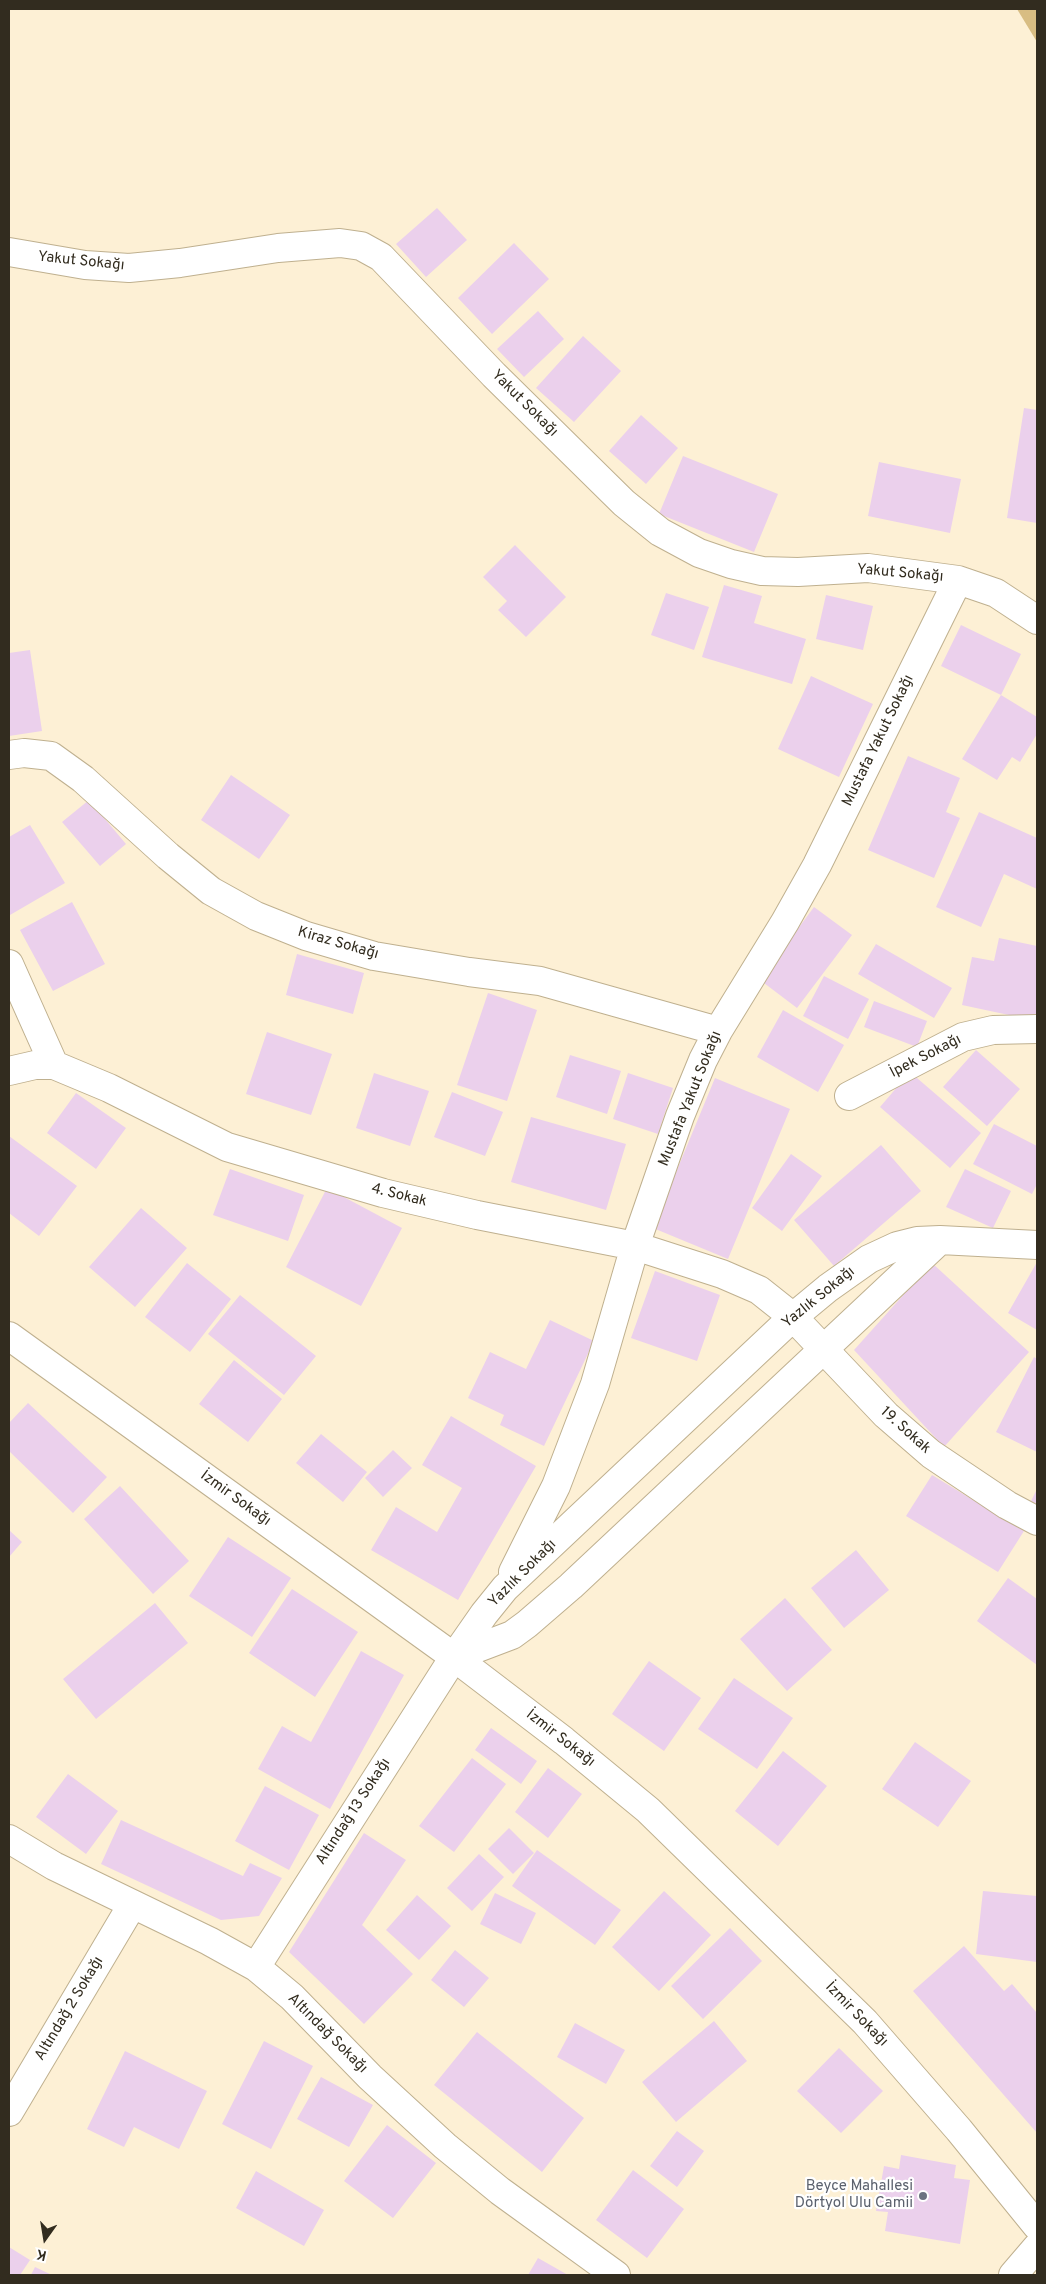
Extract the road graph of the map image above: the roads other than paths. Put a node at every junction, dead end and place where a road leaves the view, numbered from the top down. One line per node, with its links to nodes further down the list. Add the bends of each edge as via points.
1 (9, 252): 2 (street, Yakut Sokağı, via 85,266 129,268 278,248 340,243 361,246 381,257 624,503 660,532 699,553 762,571 868,568)
2 (958, 580): 3 (street, Yakut Sokağı, via 996,593); 7 (street, Mustafa Yakut Sokağı, via 817,865)
3 (1037, 620)
4 (9, 755): 7 (street, Kiraz Sokağı, via 51,756 83,779 211,891 256,916 306,936 374,956 540,981)
5 (9, 964): 8 (street)
6 (1037, 1029): 10 (street, İpek Sokağı, via 993,1030 963,1037)
7 (718, 1031): 13 (street, Mustafa Yakut Sokağı, via 680,1116)
8 (54, 1065): 9 (street, 4. Sokak); 13 (street, 4. Sokak, via 109,1088 227,1147 287,1166 383,1193)
9 (9, 1070)
10 (849, 1096)
11 (940, 1240): 12 (street, Yazlık Sokağı); 14 (street, Yazlık Sokağı, via 897,1246 869,1259); 16 (street)
12 (1037, 1245)
13 (635, 1246): 14 (street, 4. Sokak, via 722,1274 759,1290); 18 (street, Mustafa Yakut Sokağı, via 595,1384 577,1432 556,1486)
14 (793, 1317): 16 (street, 19. Sokak); 18 (street, Yazlık Sokağı)
15 (9, 1336): 19 (street, İzmir Sokağı)
16 (824, 1350): 17 (street, 19. Sokak, via 886,1414 931,1454 1007,1505); 19 (street, via 528,1624 512,1635)
17 (1037, 1521)
18 (505, 1588): 19 (street, Yazlık Sokağı)
19 (454, 1657): 22 (street, Altındağ 13 Sokağı); 24 (street, İzmir Sokağı, via 648,1810 756,1914 865,2022)
20 (9, 1839): 21 (street, Altındağ Sokağı, via 54,1866)
21 (132, 1905): 22 (street, Altındağ Sokağı); 23 (street, Altındağ 2 Sokağı)
22 (256, 1967): 26 (street, Altındağ Sokağı, via 292,1997 370,2077 445,2146 500,2191)
23 (9, 2112)
24 (1037, 2226)
25 (1037, 2247): 27 (street)
26 (616, 2275)
27 (1013, 2275)

